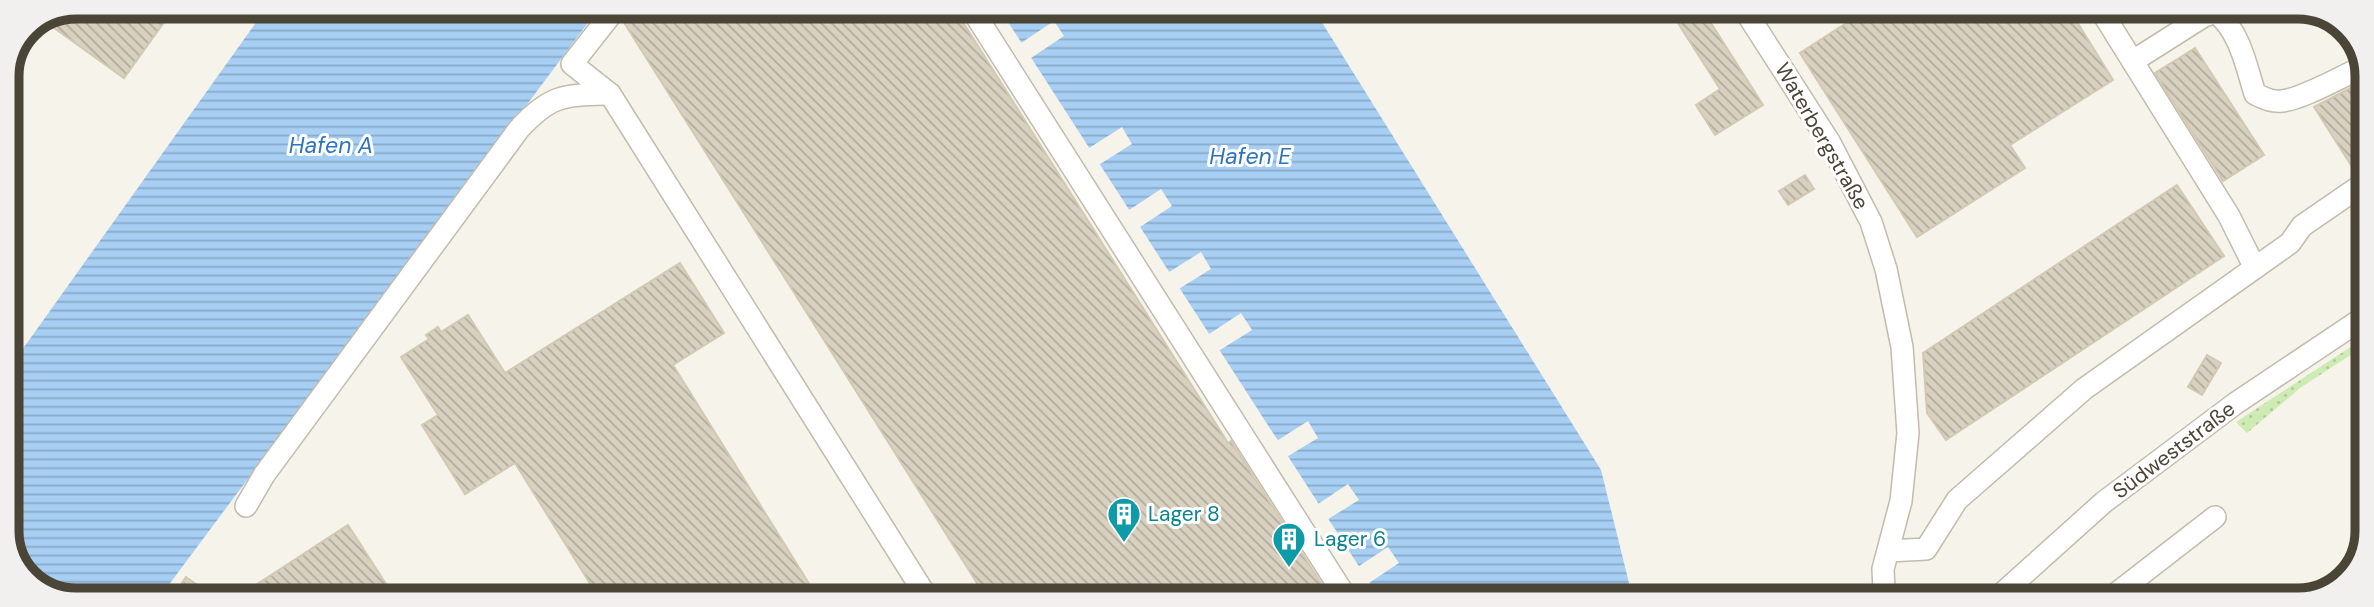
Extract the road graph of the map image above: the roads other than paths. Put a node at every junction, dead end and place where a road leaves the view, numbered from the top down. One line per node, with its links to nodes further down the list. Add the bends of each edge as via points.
1 (607, 19): 9 (street, via 572,64)
2 (978, 19): 17 (street)
3 (1750, 19): 15 (street, Waterbergstraße, via 1830,144 1871,222 1886,269 1902,347 1908,433 1901,501)
4 (2106, 19): 7 (street)
5 (2199, 19): 7 (street)
6 (2224, 19): 8 (street, via 2242,50 2255,94 2269,101 2297,97)
7 (2133, 61): 11 (street, via 2229,216)
8 (2355, 71)
9 (610, 94): 13 (street, via 556,99 519,129 264,475); 16 (street)
10 (2355, 190): 11 (street, via 2302,226 2290,243)
11 (2255, 268): 15 (street, via 2084,389 1957,500 1926,549)
12 (2355, 323): 19 (street, Südweststraße, via 2236,403 2104,502)
13 (246, 506)
14 (2216, 517): 20 (street)
15 (1888, 551): 18 (street, Waterbergstraße)
16 (921, 588)
17 (1340, 588)
18 (1884, 588)
19 (2008, 588)
20 (2124, 588)

